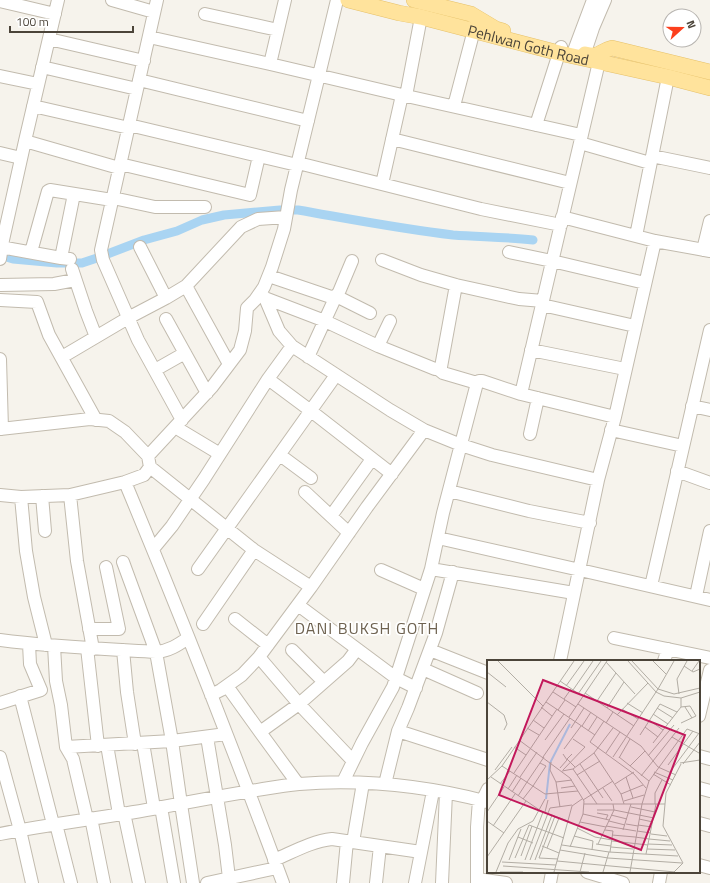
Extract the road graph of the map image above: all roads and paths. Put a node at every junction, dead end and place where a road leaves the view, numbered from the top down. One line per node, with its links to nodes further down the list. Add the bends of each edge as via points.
1 (58, 0): 11 (street)
2 (112, 0): 10 (street)
3 (285, 0): 14 (street)
4 (337, 0): 25 (street)
5 (348, 0): 13 (main road, Pehlwan Goth Road)
6 (414, 0): 18 (main road, Pehlwan Goth Road, via 471,14 496,29)
7 (593, 0): 18 (street)
8 (605, 0): 18 (street, via 593,28)
9 (0, 1): 11 (street)
10 (155, 6): 16 (street)
11 (55, 14): 17 (street)
12 (205, 14): 14 (street)
13 (421, 17): 15 (main road, Pehlwan Goth Road); 30 (street)
14 (278, 30): 21 (street)
15 (474, 30): 18 (main road, Pehlwan Goth Road); 32 (street)
16 (149, 37): 19 (street); 21 (street)
17 (49, 39): 19 (street); 22 (street)
18 (572, 53): 20 (main road, Pehlwan Goth Road); 23 (main road, Pehlwan Goth Road, via 596,56 612,48); 34 (street)
19 (144, 61): 28 (street)
20 (599, 62): 26 (main road, Pehlwan Goth Road); 37 (street)
21 (270, 64): 25 (street)
22 (42, 67): 27 (street); 28 (street)
23 (710, 72)
24 (0, 76): 27 (street)
25 (319, 76): 30 (street); 33 (street)
26 (668, 77): 29 (main road, Pehlwan Goth Road); 42 (street)
27 (38, 84): 31 (street)
28 (138, 84): 33 (street); 35 (street)
29 (710, 88)
30 (404, 96): 32 (street); 36 (street)
31 (33, 106): 35 (street); 38 (street)
32 (454, 106): 34 (street)
33 (308, 121): 43 (street)
34 (536, 125): 37 (street)
35 (129, 126): 40 (street); 44 (street)
36 (392, 139): 46 (street); 47 (street)
37 (580, 139): 42 (street); 46 (street)
38 (25, 141): 41 (street); 44 (street)
39 (0, 153): 41 (street)
40 (259, 156): 43 (street); 44 (street, via 250,195)
41 (21, 158): 58 (street)
42 (651, 159): 45 (street); 54 (street)
43 (297, 164): 47 (street); 51 (street)
44 (120, 166): 49 (street)
45 (710, 168)
46 (570, 183): 52 (street)
47 (382, 184): 52 (street, via 481,209)
48 (74, 194): 49 (street); 59 (street, via 50,190 47,192); 64 (street)
49 (112, 199): 50 (street, via 155,207); 76 (street, via 102,255)
50 (205, 207)
51 (286, 212): 65 (street, via 284,229); 69 (street, via 258,219 241,227)
52 (562, 221): 54 (street); 63 (street)
53 (710, 221): 57 (street)
54 (636, 236): 55 (street)
55 (655, 241): 57 (street); 66 (street)
56 (140, 247): 72 (street)
57 (707, 250)
58 (1, 251): 59 (street)
59 (31, 252): 64 (street)
60 (509, 252): 63 (street)
61 (382, 260): 68 (street, via 420,275)
62 (352, 261): 71 (street)
63 (552, 261): 66 (street); 74 (street)
64 (69, 266): 67 (street, via 54,284); 82 (street)
65 (269, 276): 70 (street); 71 (street, via 331,297)
66 (645, 283): 80 (street)
67 (0, 285)
68 (456, 285): 74 (street); 91 (street, via 441,367)
69 (186, 286): 72 (street); 90 (street)
70 (263, 295): 78 (street); 83 (street, via 279,331); 90 (street, via 247,308 240,350)
71 (336, 296): 75 (street); 78 (street)
72 (166, 298): 76 (street)
73 (0, 300): 87 (street, via 37,302)
74 (542, 303): 80 (street); 85 (street)
75 (370, 313)
76 (128, 318): 82 (street); 93 (street)
77 (166, 319): 86 (street)
78 (325, 321): 84 (street); 88 (street)
79 (390, 321): 84 (street)
80 (635, 326): 92 (street)
81 (710, 333): 101 (street)
82 (96, 337): 87 (street)
83 (292, 346): 88 (street); 96 (street)
84 (378, 346): 91 (street)
85 (531, 350): 92 (street); 99 (street)
86 (185, 353): 93 (street); 98 (street)
87 (62, 357): 105 (street)
88 (308, 357): 95 (street)
89 (0, 359): 94 (street)
90 (229, 364): 98 (street)
91 (438, 369): 97 (street, via 443,373)
92 (625, 369): 104 (street)
93 (155, 370): 106 (street)
94 (0, 372): 107 (street)
95 (336, 375): 103 (street); 108 (street)
96 (268, 379): 103 (street); 113 (street)
97 (477, 383): 99 (street, via 482,381); 111 (street)
98 (207, 393): 106 (street)
99 (521, 394): 100 (street)
100 (538, 398): 104 (street); 110 (street)
101 (692, 406): 102 (street); 112 (street)
102 (710, 410)
103 (311, 411): 114 (street); 115 (street)
104 (615, 417): 109 (street)
105 (96, 420): 107 (street); 116 (street, via 110,421 125,432)
106 (179, 423): 113 (street); 116 (street)
107 (1, 429)
108 (424, 430): 111 (street); 118 (street)
109 (611, 430): 112 (street); 120 (street)
110 (530, 434)
111 (461, 445): 120 (street, via 492,455); 123 (street)
112 (683, 446): 117 (street)
113 (220, 454): 129 (street)
114 (280, 455): 119 (street); 132 (street)
115 (372, 459): 118 (street); 130 (street)
116 (149, 461): 121 (street, via 144,475); 129 (street)
117 (677, 471): 122 (street); 146 (street)
118 (392, 474): 135 (street)
119 (311, 478)
120 (598, 480): 131 (street)
121 (125, 482): 125 (street); 137 (street)
122 (710, 483)
123 (449, 491): 131 (street); 136 (street)
124 (305, 492): 130 (street)
125 (70, 494): 127 (street); 155 (street, via 77,561)
126 (0, 495): 128 (street)
127 (42, 496): 128 (street); 133 (street)
128 (21, 497): 161 (street, via 26,551 34,597)
129 (190, 499): 132 (street); 137 (street)
130 (331, 516): 135 (street)
131 (590, 523): 144 (street)
132 (227, 528): 138 (street); 141 (street)
133 (44, 531)
134 (710, 531): 150 (street)
135 (349, 533): 147 (street)
136 (438, 538): 142 (street); 144 (street)
137 (153, 549): 156 (street)
138 (254, 550): 147 (street); 154 (street)
139 (124, 562): 168 (street)
140 (106, 567): 155 (street, via 119,629)
141 (198, 569)
142 (431, 569): 145 (street); 148 (street)
143 (381, 570): 148 (street)
144 (580, 570): 146 (street); 149 (street)
145 (453, 572): 149 (street); 167 (street)
146 (651, 586): 150 (street)
147 (311, 587): 152 (street)
148 (424, 589): 176 (street)
149 (574, 592): 171 (street)
150 (696, 596): 151 (street)
151 (710, 600)
152 (298, 605): 160 (street); 163 (street)
153 (235, 619): 160 (street)
154 (203, 624)
155 (89, 629): 162 (street)
156 (188, 638): 168 (street, via 165,651); 181 (street)
157 (614, 638): 164 (street)
158 (0, 640): 159 (street)
159 (29, 644): 161 (street); 182 (street, via 30,664 41,690)
160 (268, 645): 169 (street)
161 (50, 646): 162 (street); 193 (street)
162 (90, 648): 165 (street); 192 (street)
163 (357, 649): 176 (street); 177 (street, via 348,661)
164 (668, 649): 170 (street); 172 (street)
165 (123, 650): 168 (street); 191 (street, via 127,692)
166 (292, 650): 177 (street)
167 (430, 650): 173 (street); 175 (street)
168 (156, 652): 190 (street)
169 (259, 657): 178 (street); 184 (street)
170 (710, 658)
171 (560, 660)
172 (664, 660)
173 (423, 669): 179 (street); 180 (street)
174 (710, 670): 185 (street)
175 (487, 673)
176 (396, 678): 179 (street); 198 (street)
177 (324, 682): 184 (street)
178 (227, 686): 181 (street); 187 (street)
179 (416, 688): 186 (street)
180 (477, 693)
181 (211, 695): 188 (street)
182 (20, 696): 183 (street); 216 (street)
183 (0, 703)
184 (299, 704): 187 (street); 198 (street)
185 (700, 712)
186 (398, 731): 197 (street); 202 (street)
187 (260, 732): 201 (street)
188 (226, 734): 189 (street); 204 (street)
189 (207, 737): 190 (street); 209 (street)
190 (172, 741): 191 (street); 211 (street)
191 (139, 743): 192 (street); 212 (street)
192 (102, 746): 193 (street); 213 (street)
193 (66, 747): 214 (street, via 73,759)
194 (700, 756): 196 (street)
195 (0, 757): 218 (street)
196 (710, 759)
197 (487, 760)
198 (353, 761): 199 (street)
199 (343, 782): 200 (street); 201 (street)
200 (363, 783): 202 (street); 220 (street)
201 (298, 784): 204 (street)
202 (385, 784): 205 (street)
203 (700, 788): 207 (street)
204 (249, 791): 209 (street); 223 (street)
205 (433, 791): 208 (street); 222 (street)
206 (487, 791): 210 (street)
207 (710, 791)
208 (446, 793): 210 (street); 242 (street)
209 (216, 797): 211 (street); 229 (street)
210 (483, 801): 230 (street, via 478,827)
211 (181, 804): 212 (street); 236 (street)
212 (157, 808): 213 (street); 235 (street)
213 (122, 814): 214 (street); 234 (street)
214 (89, 819): 216 (street); 233 (street)
215 (700, 823): 217 (street)
216 (55, 824): 218 (street); 232 (street)
217 (710, 826)
218 (20, 830): 219 (street); 231 (street)
219 (0, 834)
220 (350, 841): 221 (street); 223 (street, via 332,839 316,842); 239 (street)
221 (380, 846): 222 (street); 240 (street)
222 (421, 852): 241 (street)
223 (276, 864): 229 (street); 238 (street)
224 (700, 865): 225 (street)
225 (710, 868)
226 (552, 873): 244 (street)
227 (590, 873): 245 (street)
228 (661, 873): 246 (street)
229 (229, 878): 237 (street)
230 (477, 881): 243 (street)
231 (32, 883)
232 (70, 883)
233 (104, 883)
234 (139, 883)
235 (174, 883)
236 (193, 883)
237 (206, 883)
238 (283, 883)
239 (343, 883)
240 (376, 883)
241 (415, 883)
242 (442, 883)
243 (506, 883)
244 (550, 883)
245 (623, 883)
246 (659, 883)

